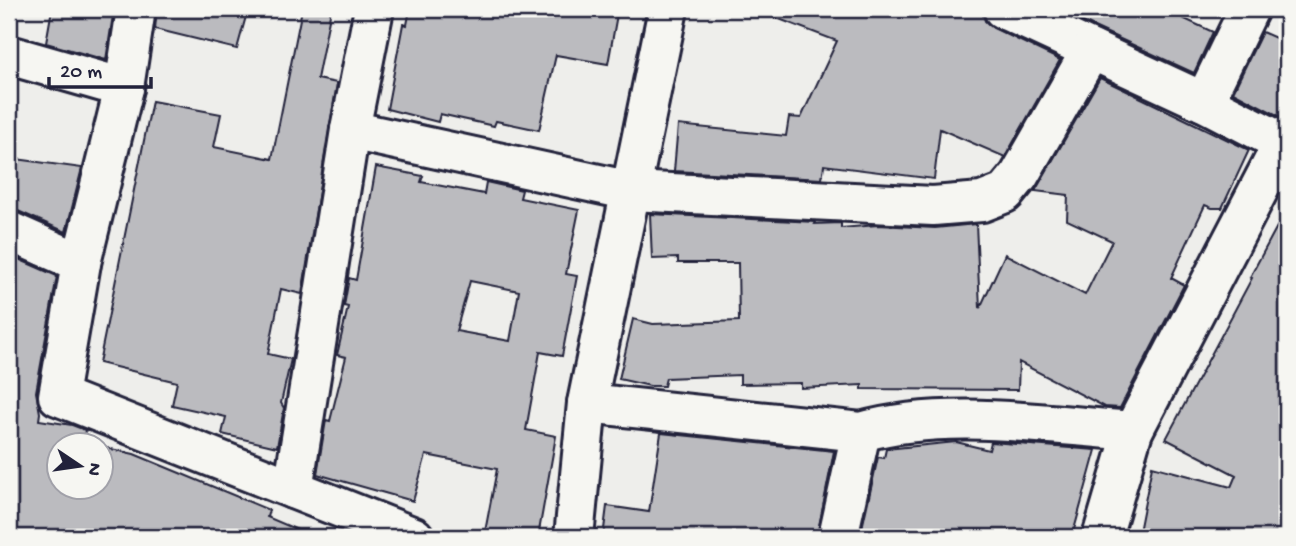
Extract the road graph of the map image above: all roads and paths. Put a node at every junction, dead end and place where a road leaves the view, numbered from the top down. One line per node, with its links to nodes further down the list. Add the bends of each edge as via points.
1 (136, 9): 8 (street)
2 (374, 9): 10 (street)
3 (668, 9): 12 (street)
4 (1003, 9): 6 (street)
5 (1249, 9): 9 (street)
6 (1091, 50): 9 (street); 12 (street, via 1020,176 1005,192 982,202 933,206)
7 (9, 55): 8 (street)
8 (124, 88): 14 (street)
9 (1204, 103): 11 (street)
10 (350, 130): 12 (street); 18 (street)
11 (1285, 144): 16 (street)
12 (631, 191): 15 (street)
13 (9, 231): 14 (street)
14 (81, 263): 18 (street, via 58,396)
15 (587, 403): 17 (street); 20 (street)
16 (1133, 431): 17 (street, via 956,419 886,425); 22 (street)
17 (861, 432): 21 (street)
18 (293, 489): 19 (street)
19 (414, 537)
20 (574, 537)
21 (838, 537)
22 (1102, 537)

